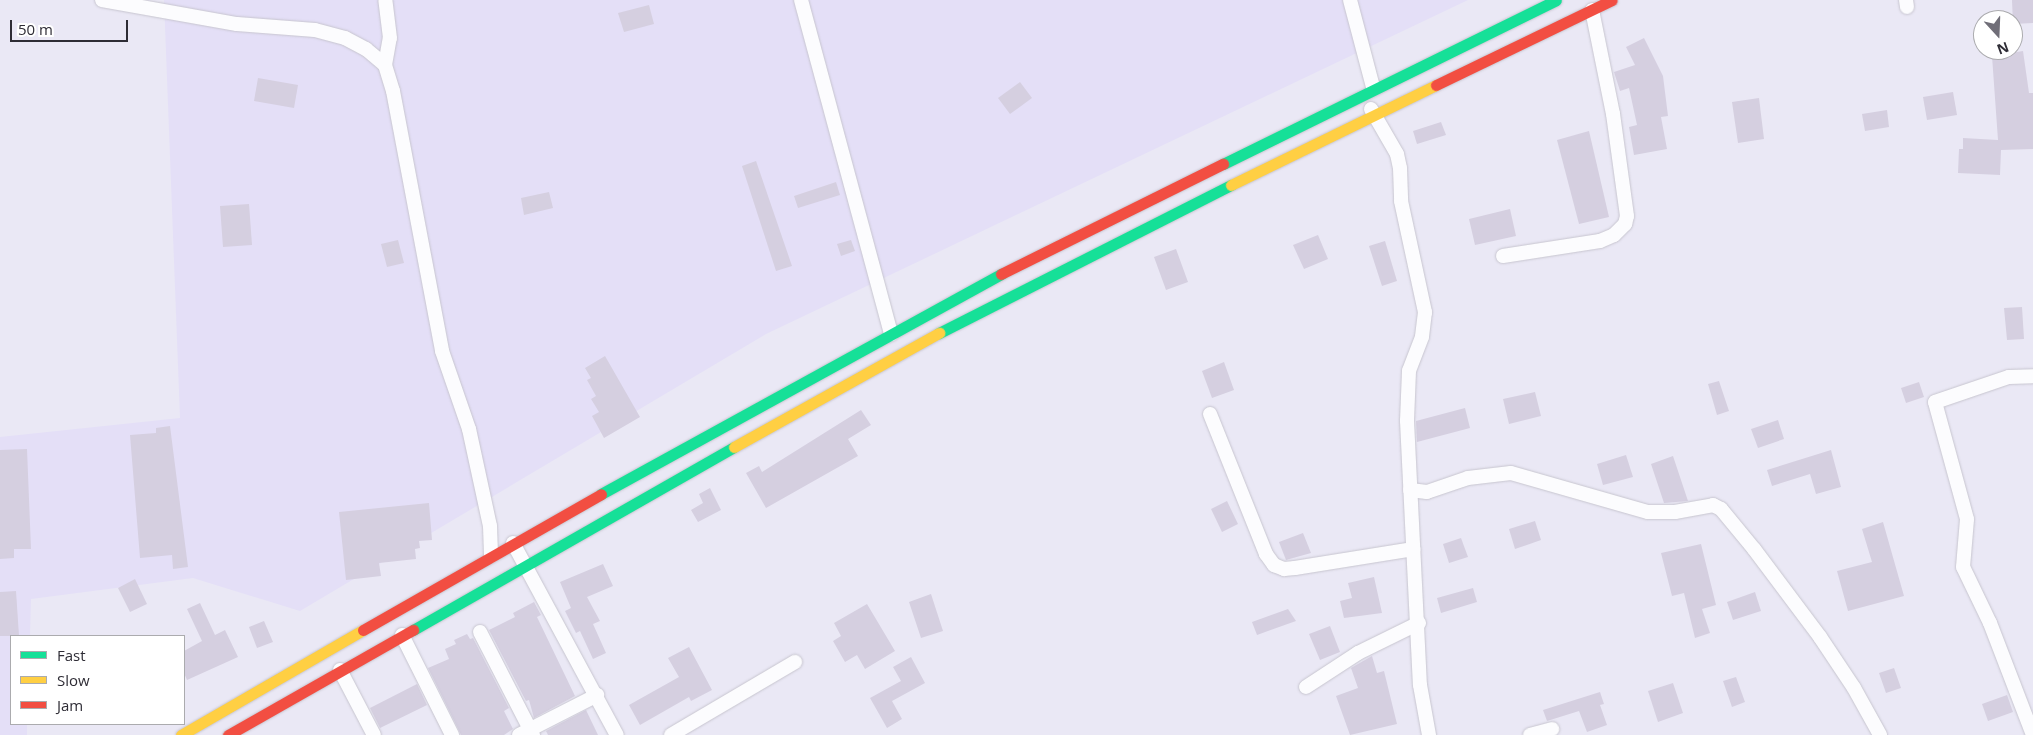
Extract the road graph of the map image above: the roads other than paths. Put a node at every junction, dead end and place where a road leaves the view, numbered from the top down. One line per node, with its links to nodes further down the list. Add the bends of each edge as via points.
1 (102, 0): 8 (street, via 237,24 315,30 366,48)
2 (385, 0): 8 (street, via 390,38)
3 (801, 0): 12 (street)
4 (1350, 0): 9 (street)
5 (1556, 0): 9 (highway)
6 (1612, 0): 7 (highway)
7 (1592, 10): 10 (highway); 11 (street, via 1613,114 1627,216 1625,224 1614,235 1600,241)
8 (385, 64): 18 (street, via 393,91 442,351 468,429 490,526)
9 (1368, 90): 10 (street); 12 (highway, via 1137,204)
10 (1373, 114): 15 (street, via 1397,154 1401,201 1425,312 1408,388); 19 (highway, via 902,352)
11 (1503, 256)
12 (891, 334): 16 (highway)
13 (2033, 376): 38 (street, via 2009,377 1936,402 1968,519 1963,567 1993,631)
14 (1210, 414): 17 (street, via 1266,554 1274,565 1284,569 1295,568)
15 (1410, 490): 17 (street); 37 (street, via 1427,492 1468,478 1511,473 1648,512 1675,512 1713,505 1731,521 1803,614 1854,688)
16 (513, 543): 18 (highway); 19 (street)
17 (1413, 549): 20 (street)
18 (491, 556): 29 (highway)
19 (525, 565): 22 (highway); 26 (street)
20 (1419, 623): 25 (street, via 1358,653); 35 (street, via 1420,685)
21 (480, 632): 28 (street)
22 (402, 635): 24 (highway); 32 (street)
23 (795, 662): 34 (street)
24 (340, 670): 30 (highway); 31 (street)
25 (1306, 687)
26 (597, 696): 28 (street); 33 (street)
27 (1552, 729): 36 (street)
28 (527, 733)
29 (181, 735)
30 (229, 735)
31 (374, 735)
32 (452, 735)
33 (618, 735)
34 (671, 735)
35 (1429, 735)
36 (1530, 735)
37 (1880, 735)
38 (2033, 735)

